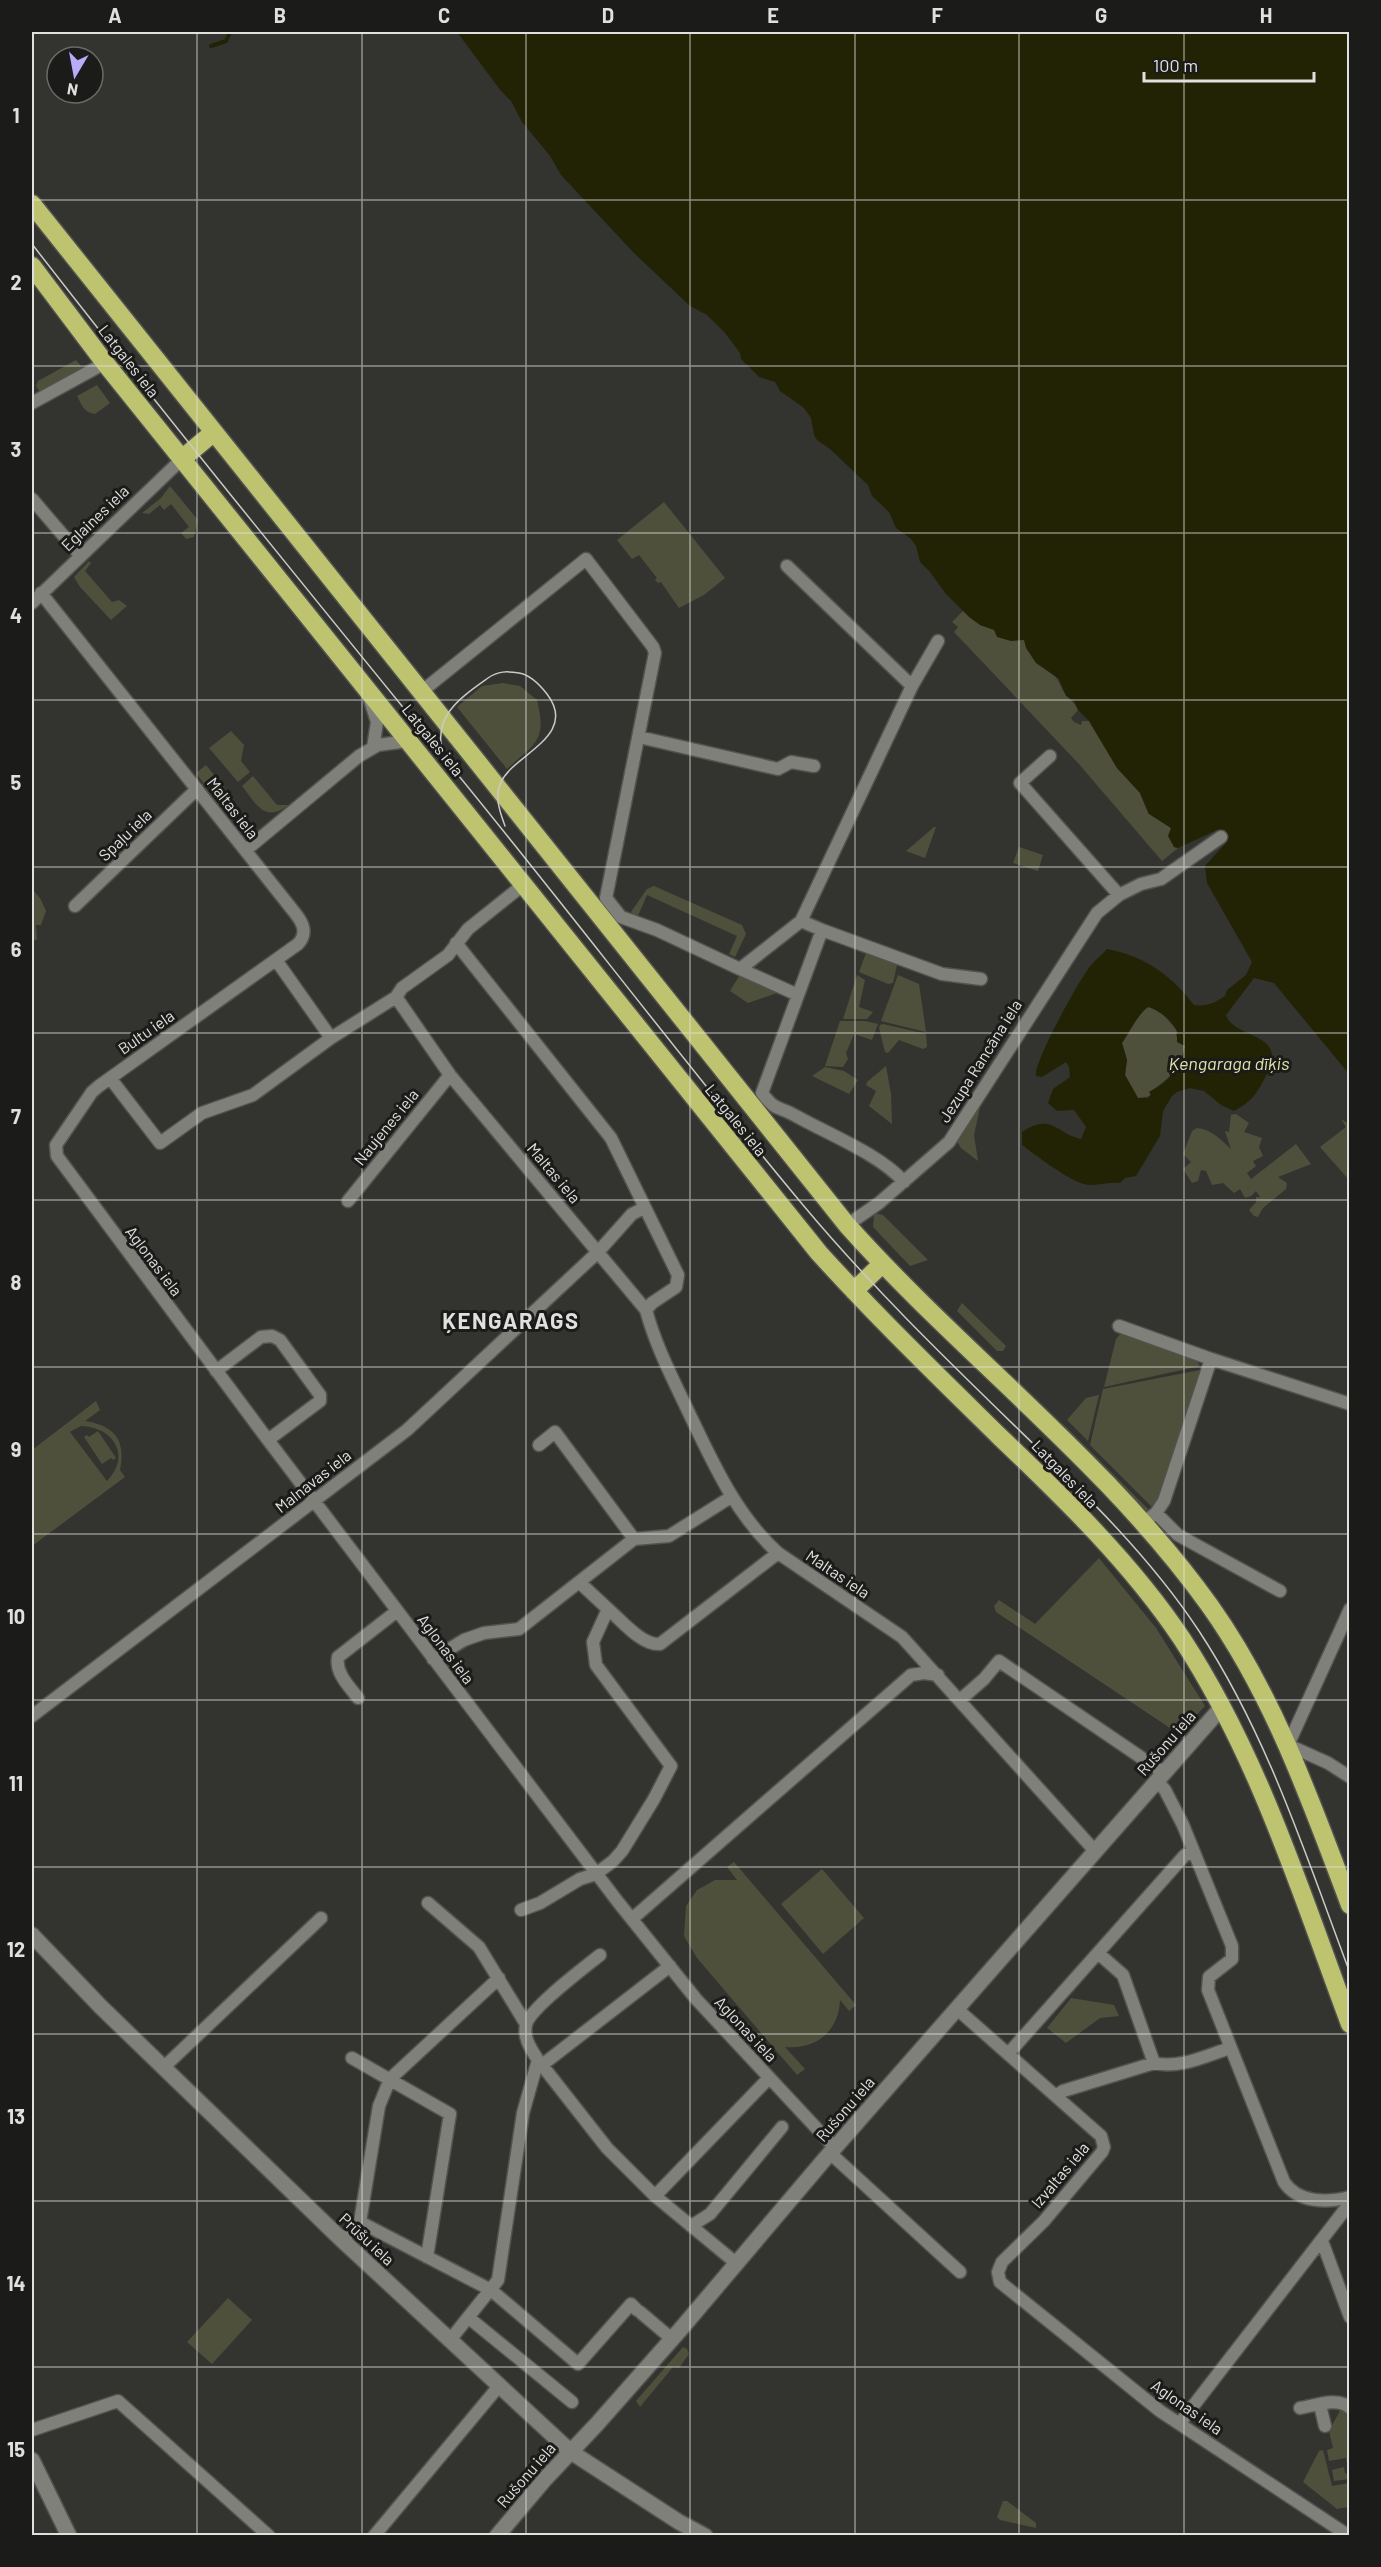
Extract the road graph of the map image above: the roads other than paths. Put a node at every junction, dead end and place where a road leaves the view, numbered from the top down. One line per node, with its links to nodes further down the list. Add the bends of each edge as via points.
1 (32, 204): 5 (highway, Latgales iela)
2 (32, 267): 3 (highway, Latgales iela)
3 (105, 363): 4 (street); 6 (highway, Latgales iela)
4 (32, 403)
5 (214, 432): 6 (highway); 15 (highway, Latgales iela)
6 (183, 458): 8 (street, Eglaines iela); 14 (highway, Latgales iela)
7 (32, 499): 8 (street)
8 (80, 555): 10 (street, Eglaines iela)
9 (787, 566): 13 (street)
10 (41, 593): 11 (street, Eglaines iela); 21 (street, Maltas iela)
11 (32, 603)
12 (938, 641): 13 (street)
13 (912, 686): 28 (street)
14 (367, 689): 17 (highway, Latgales iela); 18 (street, via 377,722)
15 (422, 692): 16 (street, via 586,559 653,646 655,653); 27 (highway, Latgales iela)
16 (639, 737): 20 (street, via 778,769 790,762); 27 (street, via 606,898)
17 (408, 741): 18 (street); 24 (highway, Latgales iela)
18 (373, 748): 23 (street)
19 (1050, 756): 25 (street, via 1020,783)
20 (814, 766)
21 (197, 789): 23 (street, Maltas iela); 26 (street, Spaļu iela)
22 (1221, 837): 25 (street, Jezupa Rancāna iela, via 1161,879)
23 (246, 850): 31 (street, Maltas iela, via 303,924 303,939)
24 (523, 885): 30 (street); 47 (highway, Latgales iela, via 774,1200)
25 (1119, 895): 41 (street, Jezupa Rancāna iela, via 1084,930 949,1142)
26 (75, 906)
27 (607, 912): 32 (street); 39 (highway, Latgales iela)
28 (801, 921): 29 (street); 32 (street)
29 (822, 930): 33 (street, via 942,974); 34 (street)
30 (456, 943): 35 (street, via 448,955 402,988); 43 (street, via 611,1138)
31 (276, 960): 36 (street); 38 (street, Bultu iela)
32 (740, 969): 34 (street)
33 (981, 979)
34 (798, 995): 39 (street, via 762,1093)
35 (396, 997): 36 (street); 37 (street, Maltas iela)
36 (331, 1038): 38 (street, via 253,1095 202,1113 160,1143)
37 (450, 1075): 42 (street, Naujenes iela); 45 (street, Maltas iela)
38 (110, 1078): 40 (street, Bultu iela, via 92,1092)
39 (762, 1106): 41 (street, via 791,1113 881,1163); 44 (highway, Latgales iela)
40 (55, 1150): 51 (street, Aglonas iela)
41 (904, 1182): 44 (street, Jezupa Rancāna iela)
42 (348, 1201)
43 (644, 1208): 45 (street, Malnavas iela, via 632,1214); 48 (street, via 678,1275 676,1287)
44 (847, 1225): 46 (highway, Latgales iela)
45 (598, 1252): 48 (street, Maltas iela); 56 (street, Malnavas iela, via 406,1430)
46 (882, 1264): 47 (highway); 57 (highway, Latgales iela)
47 (854, 1292): 71 (highway, Latgales iela, via 1055,1489 1131,1573 1181,1638)
48 (646, 1310): 55 (street, Maltas iela, via 654,1340)
49 (1119, 1326): 50 (street)
50 (1211, 1359): 52 (street); 57 (street, via 1164,1502)
51 (216, 1371): 53 (street, Aglonas iela); 53 (street, via 261,1337 280,1340 320,1395 320,1401)
52 (1350, 1404)
53 (268, 1440): 56 (street, Aglonas iela)
54 (539, 1445): 58 (street, via 555,1432)
55 (731, 1497): 58 (street, via 669,1536); 59 (street, Maltas iela)
56 (314, 1501): 64 (street, Aglonas iela); 72 (street, Malnavas iela)
57 (1150, 1518): 61 (street); 73 (highway, Latgales iela, via 1211,1608)
58 (634, 1539): 60 (street)
59 (778, 1553): 62 (street, via 660,1644 644,1640); 65 (street, Maltas iela)
60 (579, 1582): 62 (street); 66 (street, via 519,1629 484,1633)
61 (1280, 1591)
62 (608, 1609): 78 (street, via 593,1642 596,1665 671,1766 622,1851)
63 (1350, 1609): 73 (street)
64 (397, 1611): 66 (street, Aglonas iela); 69 (street, via 338,1657 336,1666)
65 (912, 1646): 67 (street); 68 (street, Maltas iela)
66 (433, 1659): 78 (street, Aglonas iela)
67 (911, 1675): 68 (street); 83 (street)
68 (938, 1675): 70 (street, Maltas iela)
69 (358, 1698)
70 (960, 1700): 74 (street, via 999,1661); 76 (street, Maltas iela)
71 (1222, 1707): 74 (street, Rušonu iela); 91 (highway, Latgales iela, via 1262,1791)
72 (32, 1716)
73 (1288, 1745): 75 (street); 80 (highway, Latgales iela)
74 (1160, 1777): 76 (street, Rušonu iela); 77 (street)
75 (1350, 1777)
76 (1095, 1851): 89 (street, Rušonu iela)
77 (1194, 1853): 85 (street, via 1185,1855); 92 (street, via 1232,1946 1232,1959 1209,1977 1209,1990)
78 (596, 1874): 81 (street); 83 (street, Aglonas iela)
79 (428, 1903): 88 (street, via 479,1947)
80 (1350, 1905)
81 (520, 1910)
82 (321, 1918): 97 (street)
83 (632, 1919): 87 (street, Aglonas iela)
84 (32, 1935): 97 (street, Prūšu iela)
85 (1098, 1953): 93 (street); 96 (street, via 1123,1975)
86 (600, 1955): 90 (street, via 534,2011)
87 (670, 1966): 95 (street); 98 (street, Aglonas iela)
88 (499, 1978): 90 (street); 99 (street)
89 (957, 2009): 93 (street, Izvaltas iela); 102 (street, Rušonu iela)
90 (526, 2024): 95 (street, via 526,2037)
91 (1350, 2024)
92 (1230, 2048): 96 (street, via 1179,2065); 104 (street, via 1288,2189 1322,2201)
93 (1008, 2054): 100 (street, Izvaltas iela)
94 (352, 2058): 99 (street)
95 (540, 2062): 103 (street, via 592,2132); 113 (street, via 522,2113 498,2280)
96 (1154, 2063): 100 (street)
97 (164, 2068): 108 (street, Prūšu iela)
98 (769, 2078): 102 (street, Aglonas iela); 103 (street)
99 (390, 2079): 106 (street, via 379,2106); 110 (street, via 450,2114)
100 (1056, 2096): 114 (street, Izvaltas iela, via 1101,2136 1104,2147 1044,2221 1002,2262 1000,2282)
101 (782, 2127): 107 (street, via 710,2214)
102 (833, 2151): 111 (street, Rušonu iela); 112 (street, Aglonas iela)
103 (655, 2196): 107 (street)
104 (1350, 2197)
105 (1350, 2203): 109 (street)
106 (360, 2222): 108 (street); 110 (street)
107 (691, 2226): 111 (street)
108 (342, 2241): 118 (street, Prūšu iela)
109 (1322, 2241): 115 (street); 124 (street)
110 (427, 2256): 113 (street)
111 (736, 2263): 117 (street, Rušonu iela)
112 (960, 2272)
113 (491, 2290): 116 (street); 117 (street, via 578,2364 631,2304)
114 (1014, 2295): 124 (street, Aglonas iela)
115 (1350, 2317)
116 (469, 2318): 118 (street); 120 (street)
117 (672, 2339): 127 (street, Rušonu iela)
118 (450, 2340): 119 (street, Prūšu iela)
119 (499, 2386): 127 (street, Prūšu iela); 131 (street)
120 (572, 2402)
121 (1320, 2405): 122 (street); 123 (street, via 1342,2402); 125 (street)
122 (1300, 2408)
123 (1350, 2408)
124 (1180, 2423): 134 (street, Aglonas iela)
125 (1324, 2426)
126 (32, 2430): 130 (street, via 118,2401)
127 (571, 2452): 132 (street, Rušonu iela); 133 (street, Prūšu iela, via 673,2519)
128 (32, 2460): 129 (street)
129 (69, 2535)
130 (269, 2535)
131 (374, 2535)
132 (497, 2535)
133 (705, 2535)
134 (1349, 2535)

